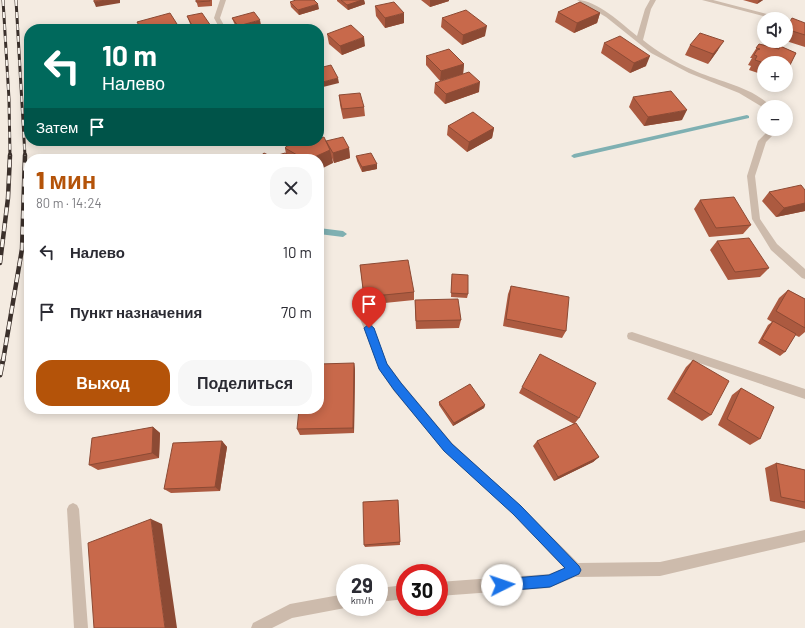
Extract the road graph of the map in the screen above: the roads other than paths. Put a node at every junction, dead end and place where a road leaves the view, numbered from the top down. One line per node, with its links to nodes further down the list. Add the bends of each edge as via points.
1 (223, 0): 6 (street, via 217,18)
2 (580, 0): 7 (street, via 608,16)
3 (653, 0): 7 (street)
4 (705, 0): 5 (street)
5 (757, 13)
6 (220, 24)
7 (639, 41): 8 (street, via 652,52 691,72 742,91)
8 (758, 100)
9 (767, 136): 10 (street, via 762,141 751,176 756,219 774,247)
10 (805, 276)
11 (364, 316): 16 (street, via 383,366 397,386 448,447 517,510)
12 (632, 336): 13 (street)
13 (805, 394)
14 (73, 509): 19 (street)
15 (805, 536): 16 (street, via 660,569)
16 (575, 570): 17 (street, via 550,581)
17 (448, 588)
18 (336, 603): 20 (street, via 290,611)
19 (81, 628)
20 (258, 628)

